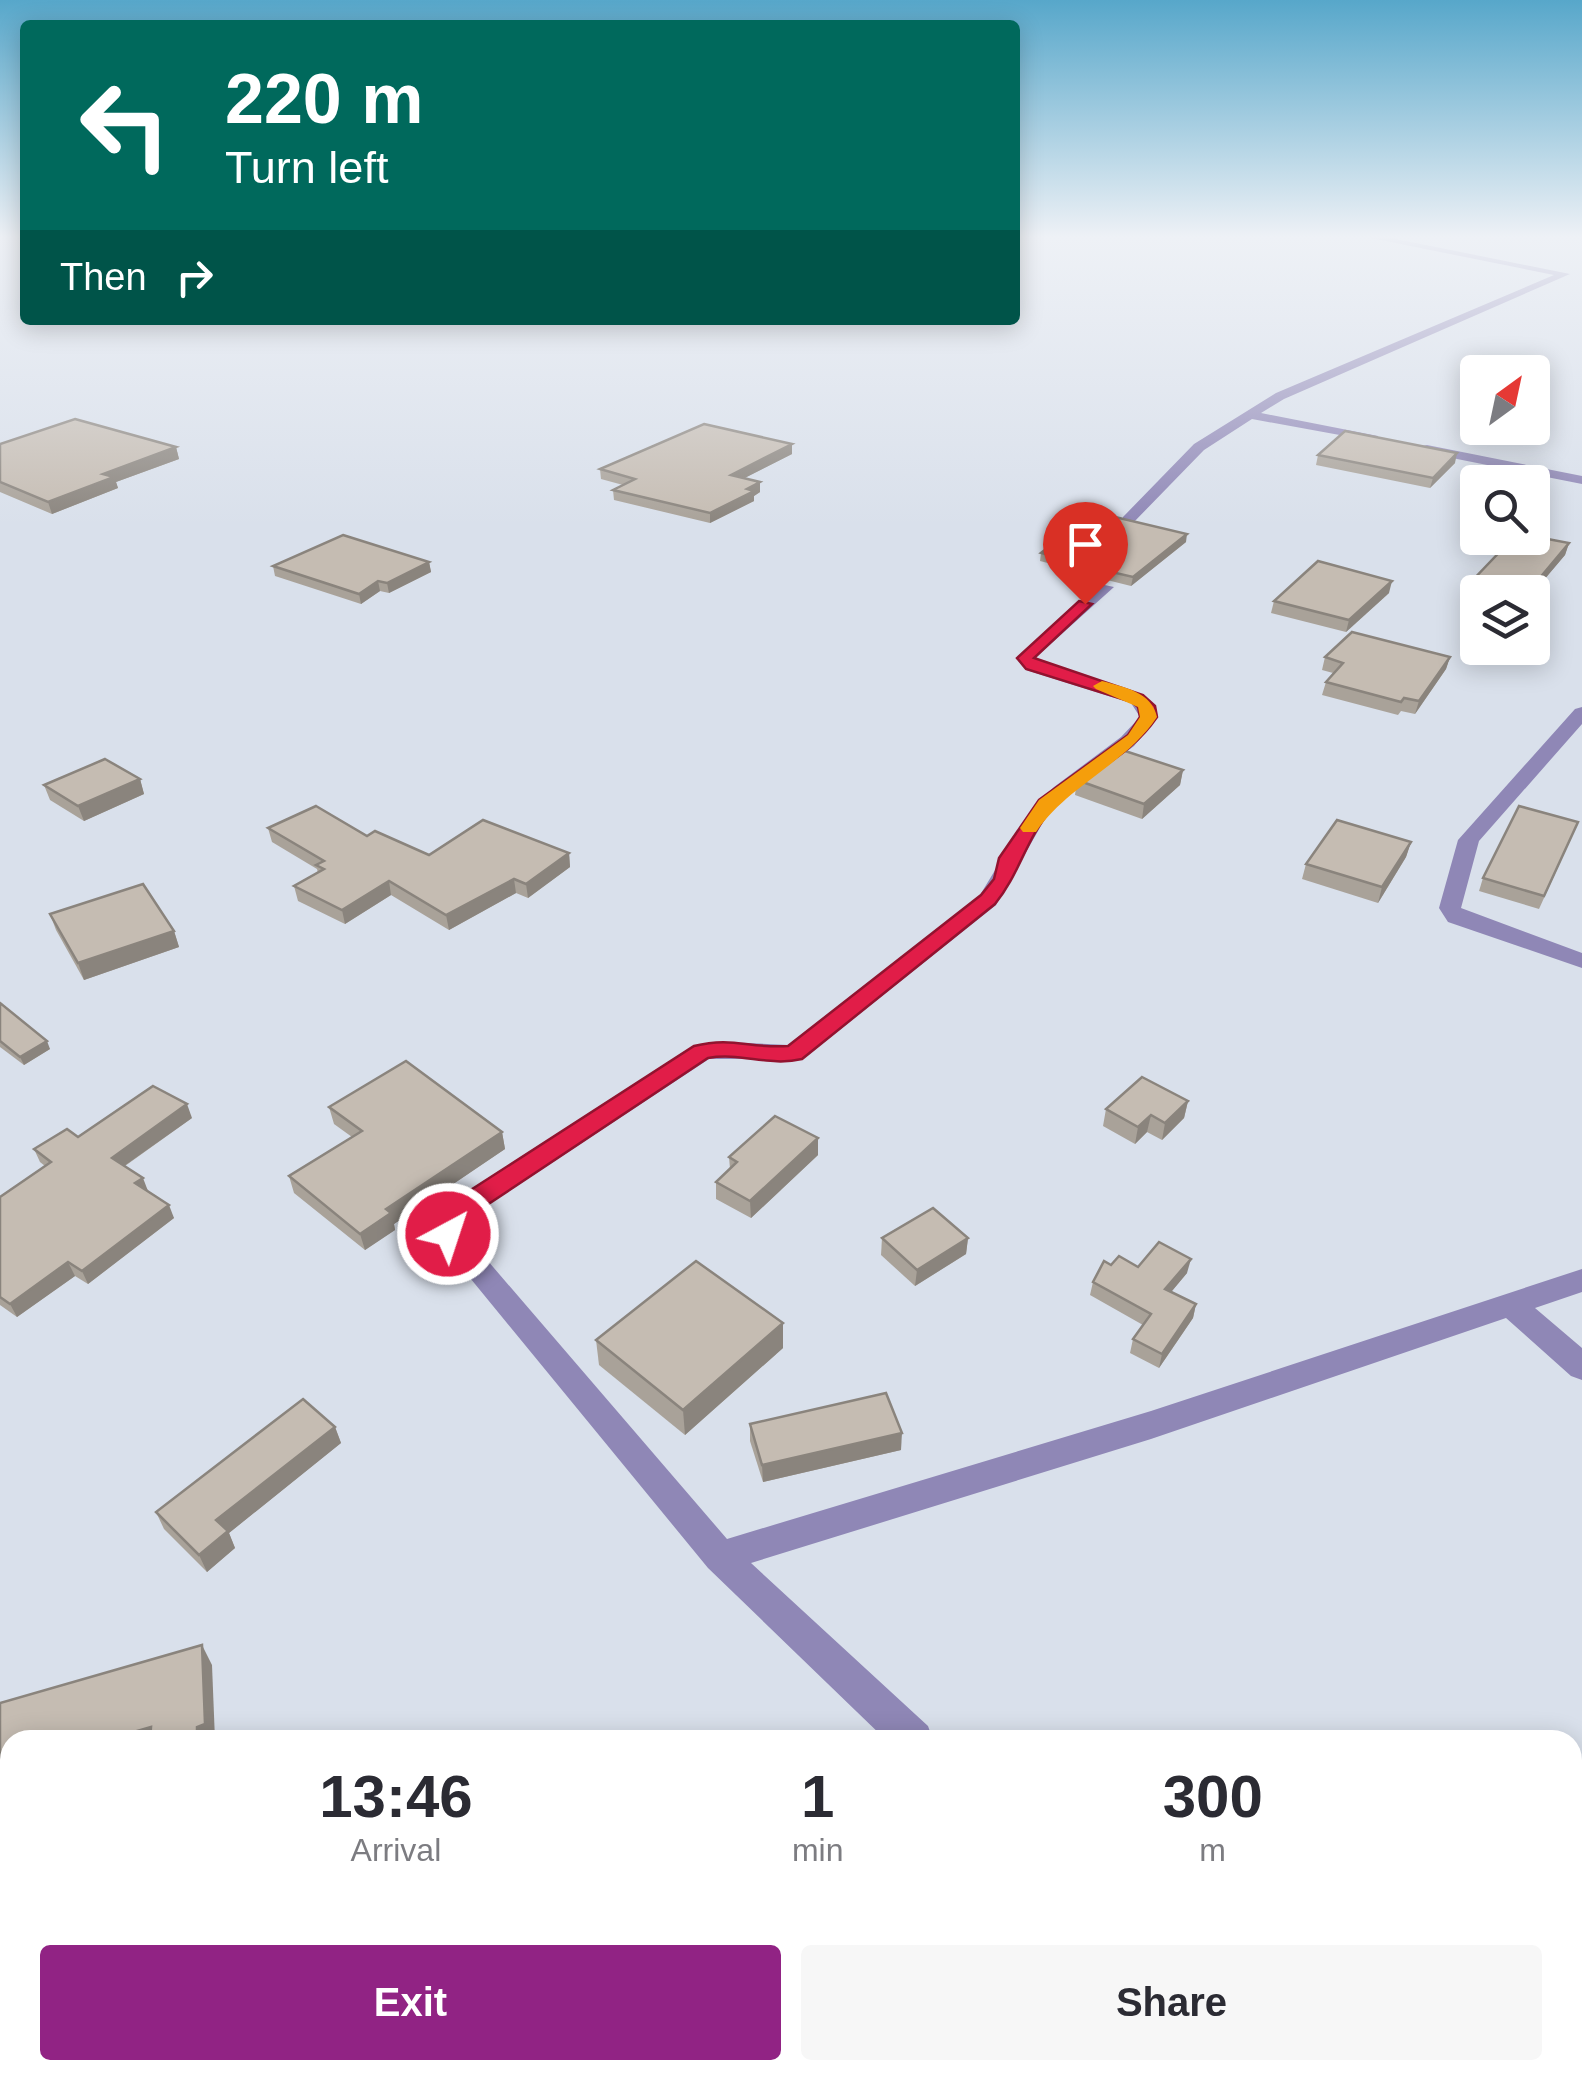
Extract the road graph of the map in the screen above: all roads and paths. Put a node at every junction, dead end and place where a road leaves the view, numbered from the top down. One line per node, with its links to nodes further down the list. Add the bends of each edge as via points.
1 (1429, 332): 2 (street, via 1280,396)
2 (1251, 416): 3 (street); 6 (street, via 1199,447)
3 (1398, 444)
4 (1416, 447): 5 (street)
5 (1582, 480)
6 (1128, 520)
7 (1106, 587): 13 (street, via 1025,658 1032,666 1138,698 1149,717 1134,738 1046,804 988,900 794,1053 764,1056 730,1047 702,1052 453,1220 448,1234)
8 (1582, 713): 9 (street, via 1470,840 1450,908 1456,917)
9 (1582, 961)
10 (1582, 1280): 11 (street)
11 (1508, 1303): 12 (street); 13 (street, via 1151,1425)
12 (1582, 1367)
13 (720, 1557): 14 (street)
14 (903, 1730)

